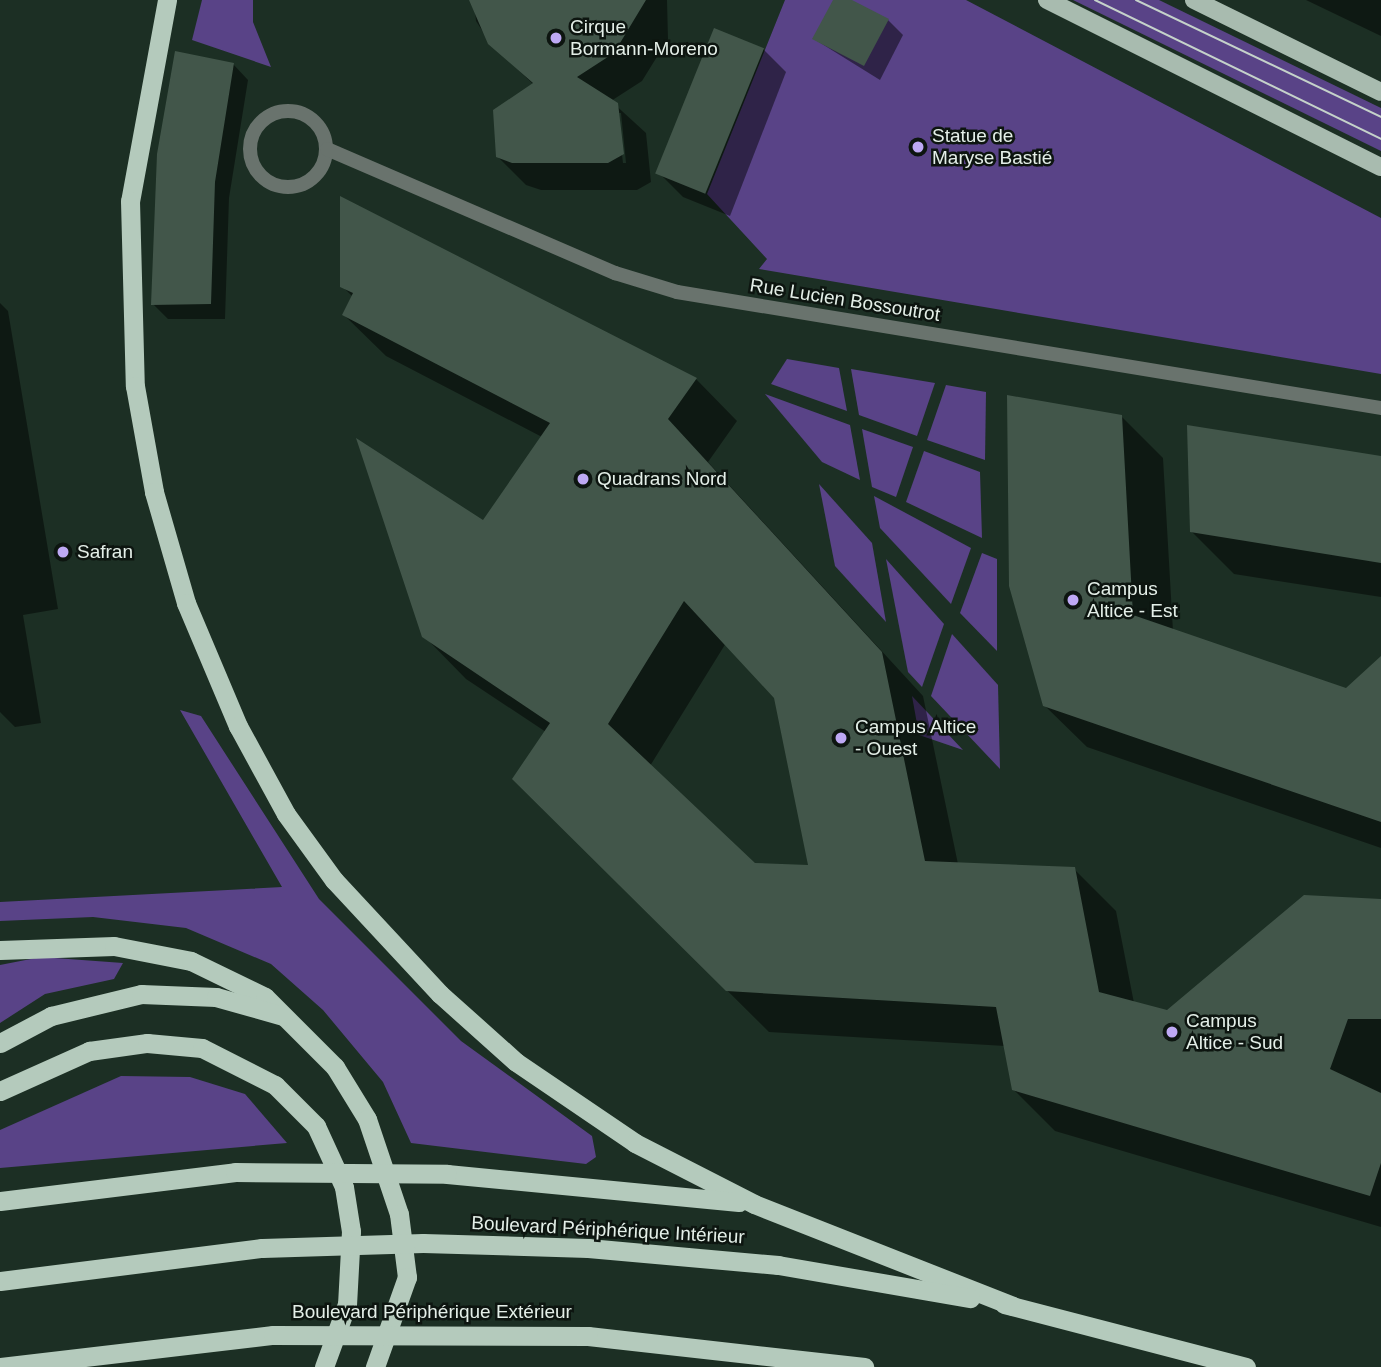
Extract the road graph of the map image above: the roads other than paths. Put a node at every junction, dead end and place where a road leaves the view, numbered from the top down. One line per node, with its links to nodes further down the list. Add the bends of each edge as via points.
1 (167, 0): 13 (highway, via 130,201 135,386 169,549 239,726 286,814 334,880 440,994 516,1062 635,1143)
2 (1047, 0): 6 (main road)
3 (1194, 0): 4 (main road)
4 (1381, 92)
5 (327, 149): 5 (street, via 307,116 280,112 258,126 250,152 262,177 288,187 311,180); 7 (street, Rue Lucien Bossoutrot, via 615,273 677,292)
6 (1381, 167)
7 (1381, 408)
8 (0, 950): 9 (highway, via 69,945 155,951 244,982)
9 (287, 1018): 10 (highway, via 216,997 141,994 72,1009); 18 (highway, via 335,1068 392,1179 407,1277)
10 (0, 1043)
11 (0, 1091): 17 (highway, via 89,1051 147,1042 202,1048 275,1086 316,1126 344,1188 351,1231 347,1304)
12 (0, 1201): 13 (highway, bridge, via 235,1172 354,1170 589,1185)
13 (754, 1204): 15 (highway)
14 (0, 1281): 15 (highway, Boulevard Périphérique Intérieur, bridge, via 262,1248 423,1243 588,1248 778,1265)
15 (1013, 1306): 20 (highway, Boulevard Périphérique Intérieur)
16 (0, 1367): 19 (highway, Boulevard Périphérique Extérieur, bridge, via 273,1335 587,1336)
17 (324, 1367)
18 (375, 1367)
19 (864, 1367)
20 (1246, 1367)

